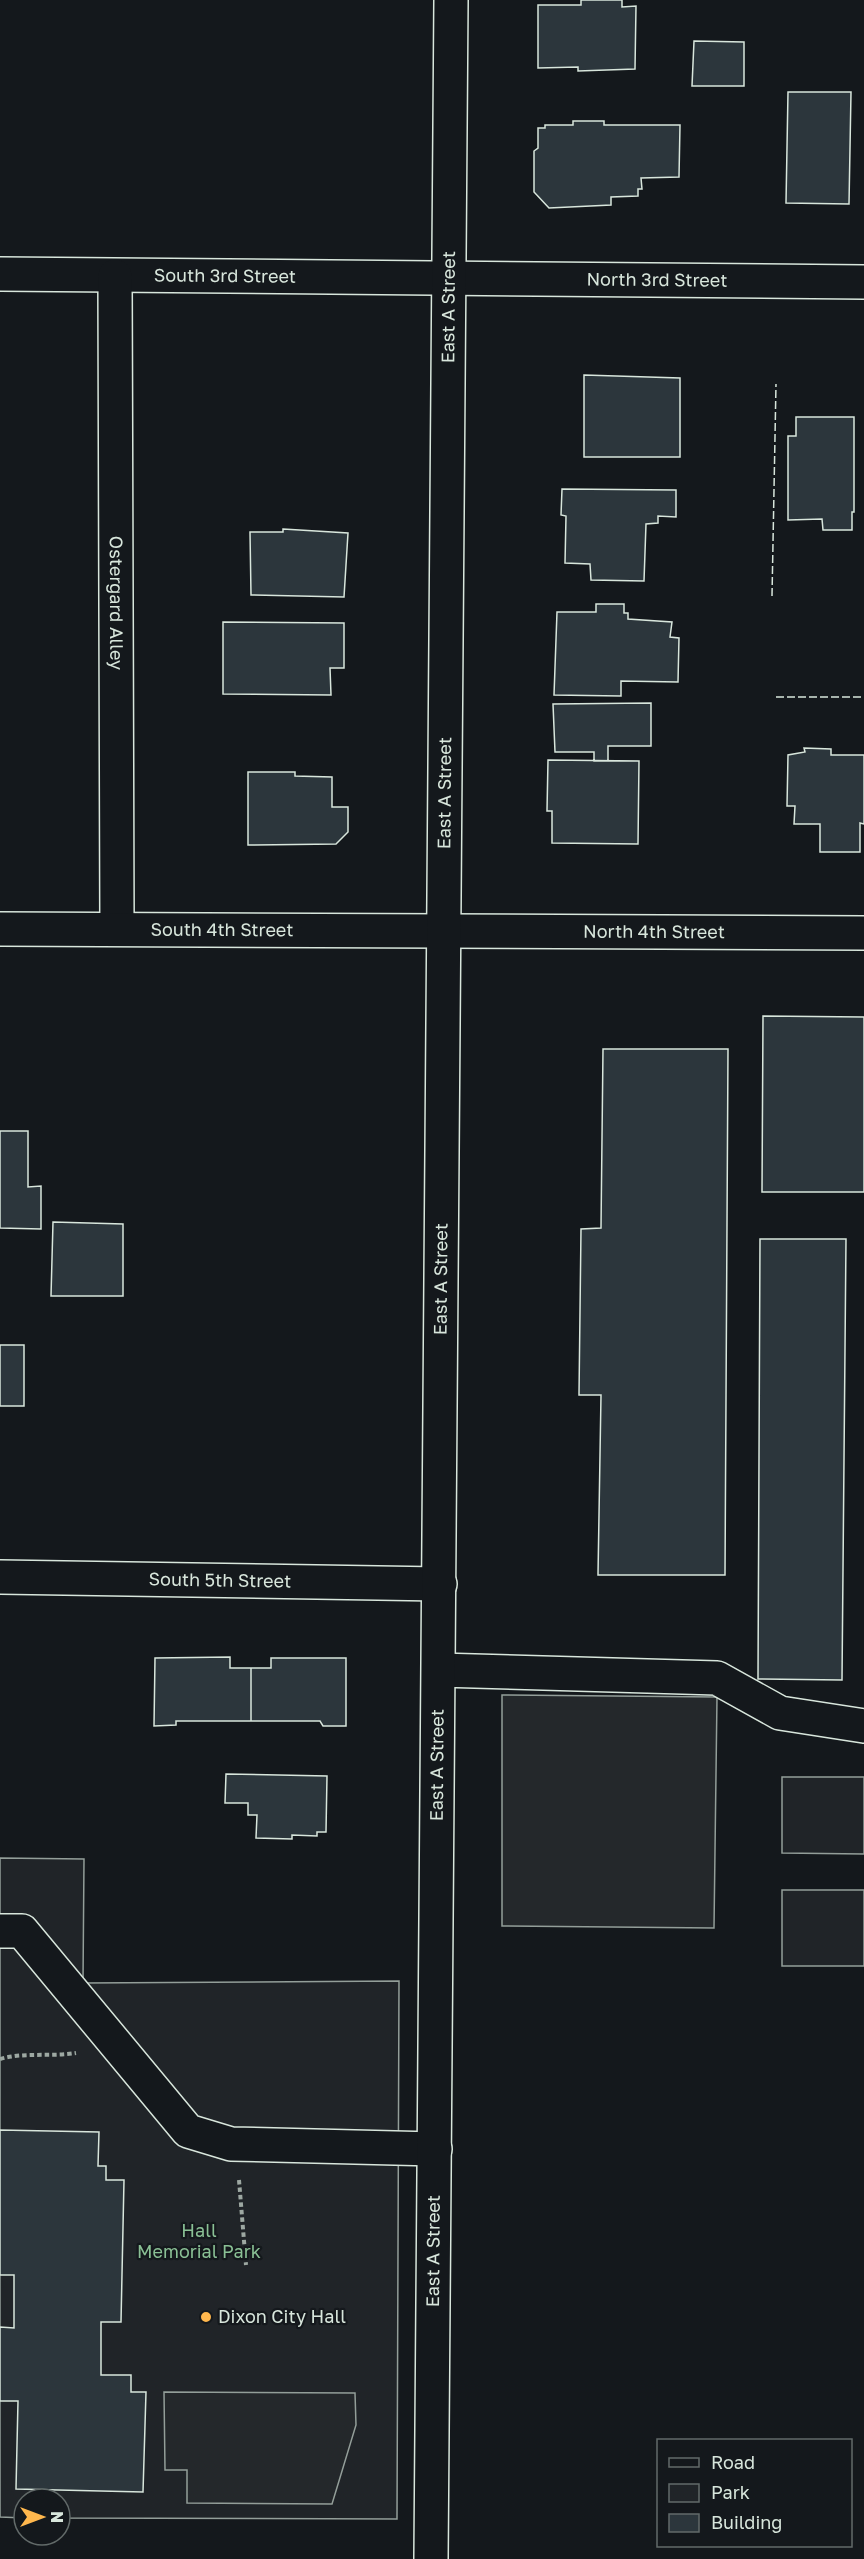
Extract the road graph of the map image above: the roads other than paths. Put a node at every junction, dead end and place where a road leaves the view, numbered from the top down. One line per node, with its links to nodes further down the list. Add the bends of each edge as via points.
1 (451, 0): 4 (street, East A Street)
2 (0, 274): 3 (street, South 3rd Street)
3 (115, 276): 4 (street, South 3rd Street); 7 (street, Ostergard Alley)
4 (450, 277): 5 (street, North 3rd Street); 8 (street, East A Street)
5 (864, 282)
6 (0, 929): 7 (street, South 4th Street)
7 (117, 930): 8 (street, South 4th Street)
8 (444, 930): 9 (street, North 4th Street); 11 (street, East A Street)
9 (864, 933)
10 (0, 1577): 11 (street, South 5th Street)
11 (440, 1584): 12 (street, East A Street)
12 (439, 1670): 13 (street, via 717,1678 780,1713); 15 (street, East A Street)
13 (864, 1726)
14 (0, 1931): 15 (street, via 22,1931 188,2131 231,2144)
15 (435, 2150): 16 (street, East A Street)
16 (431, 2559)

